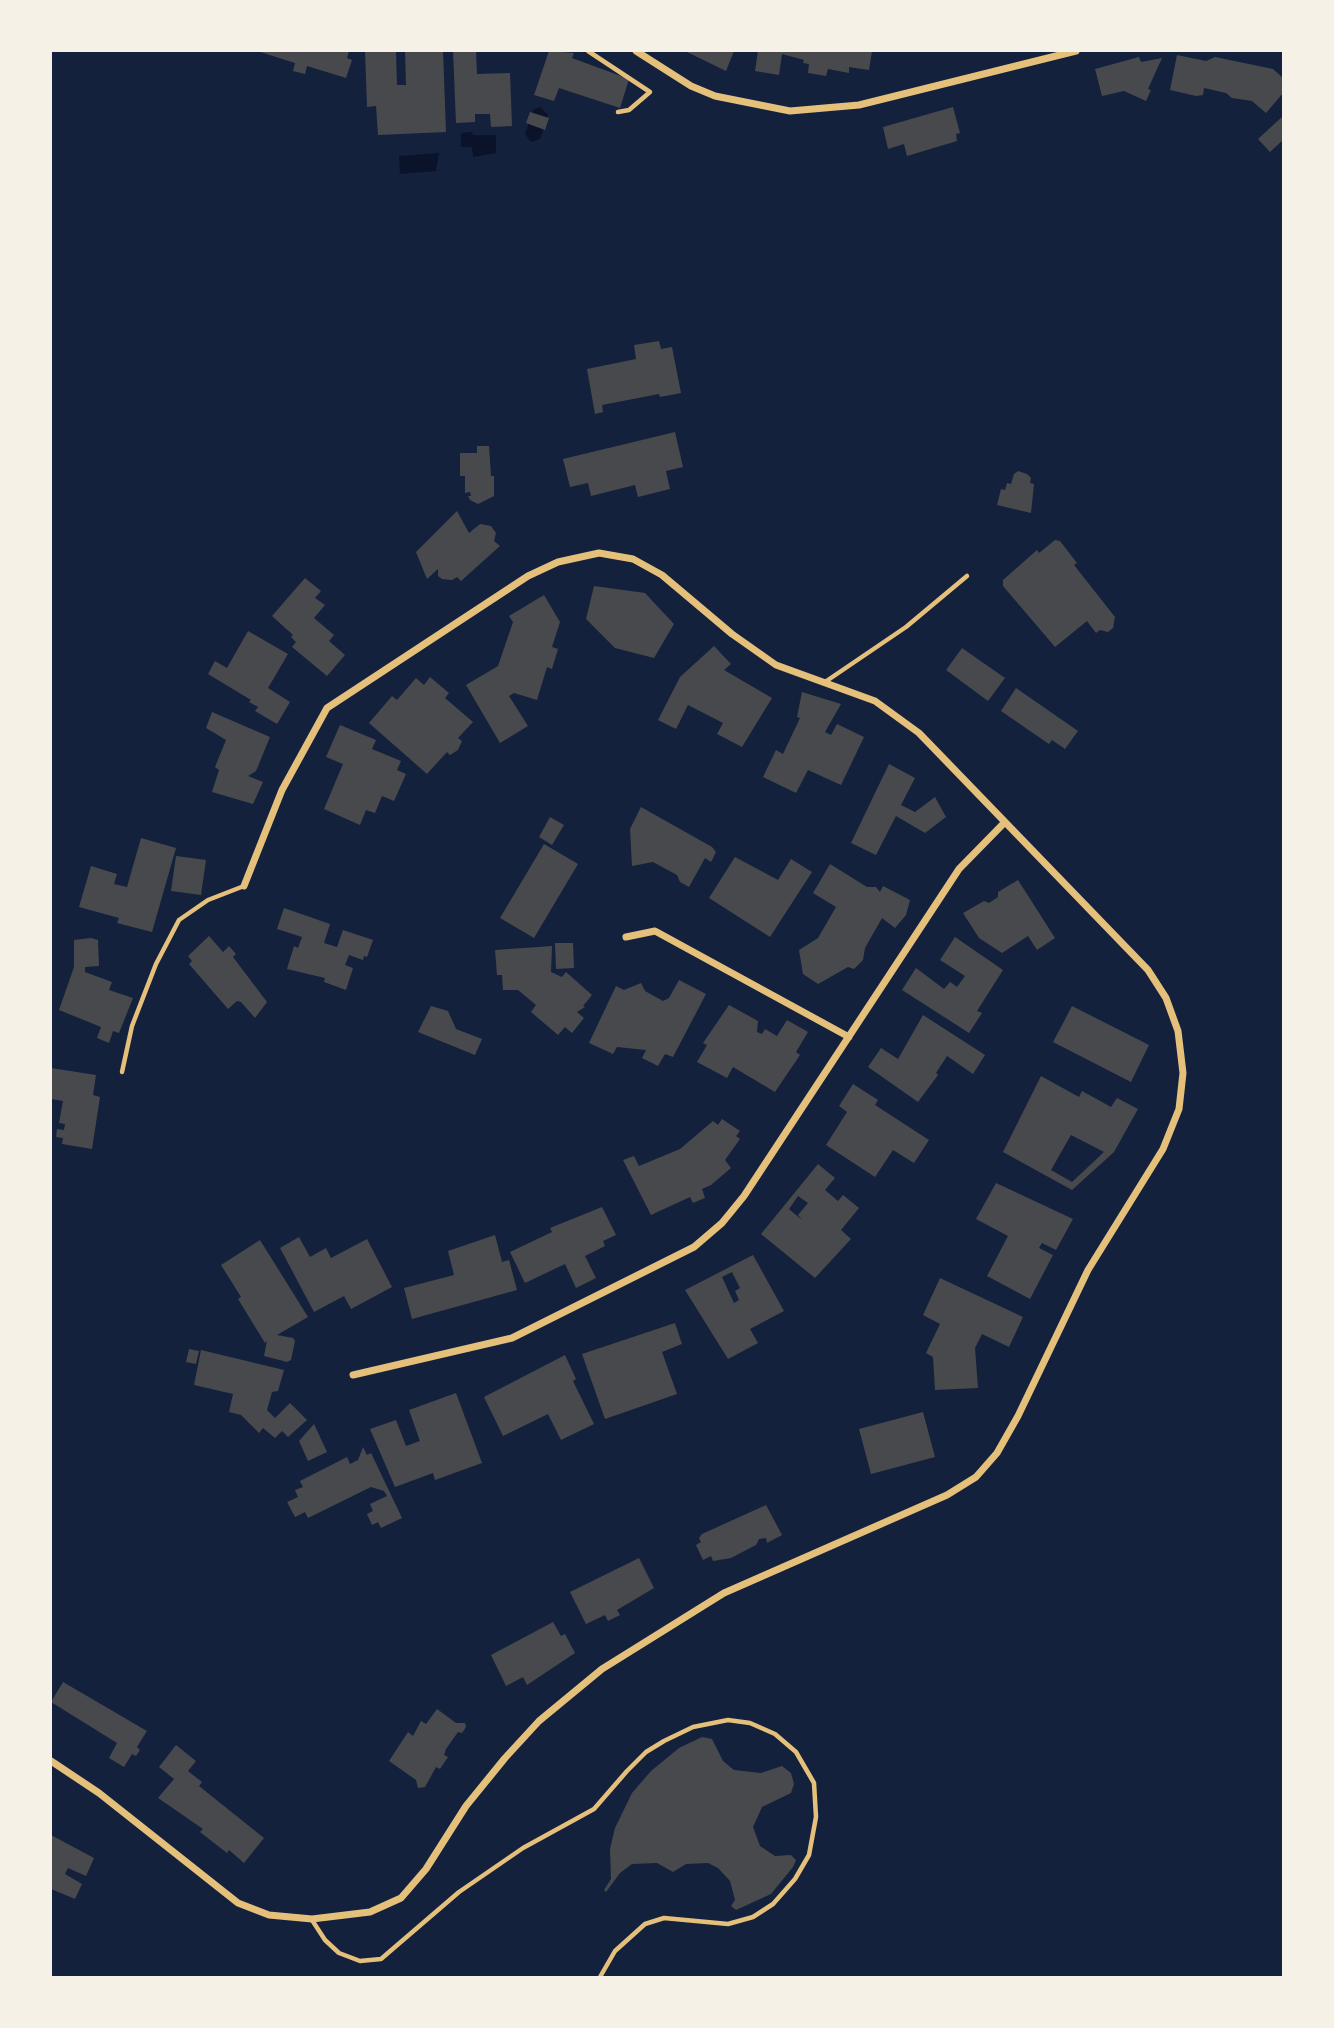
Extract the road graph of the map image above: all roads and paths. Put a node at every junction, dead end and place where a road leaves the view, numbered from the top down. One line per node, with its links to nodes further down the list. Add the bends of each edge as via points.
1 (588, 51): 4 (path, via 650,92 629,110)
2 (636, 51): 3 (street, via 715,96 790,111 859,105)
3 (1076, 51)
4 (618, 112)
5 (967, 576): 6 (lane, via 906,627)
6 (824, 683): 7 (street, via 875,701 919,733); 8 (street, via 776,665 662,575 633,559 599,553 558,562 528,576 327,708 282,790)
7 (1005, 822): 10 (street, via 959,869); 14 (street, via 1148,970 1166,998 1178,1031 1183,1073 1179,1109 1163,1149 1088,1270 998,1453 976,1477 947,1495 724,1593 602,1668 539,1721 505,1758 401,1898 370,1912)
8 (244, 886): 11 (lane, via 208,900 179,920 132,1026)
9 (626, 937): 10 (street, via 655,931)
10 (849, 1037): 12 (street, via 744,1196 694,1247 512,1338)
11 (122, 1072)
12 (353, 1375)
13 (51, 1760): 14 (street, via 238,1903 269,1915)
14 (312, 1919): 15 (lane, via 339,1953 360,1961 381,1959 459,1892 523,1848 594,1809 627,1770 664,1741 693,1727 728,1720 775,1734 796,1752 814,1783 816,1817 808,1855 795,1879 753,1917 729,1924 664,1918 645,1924 615,1951)
15 (600, 1977)

